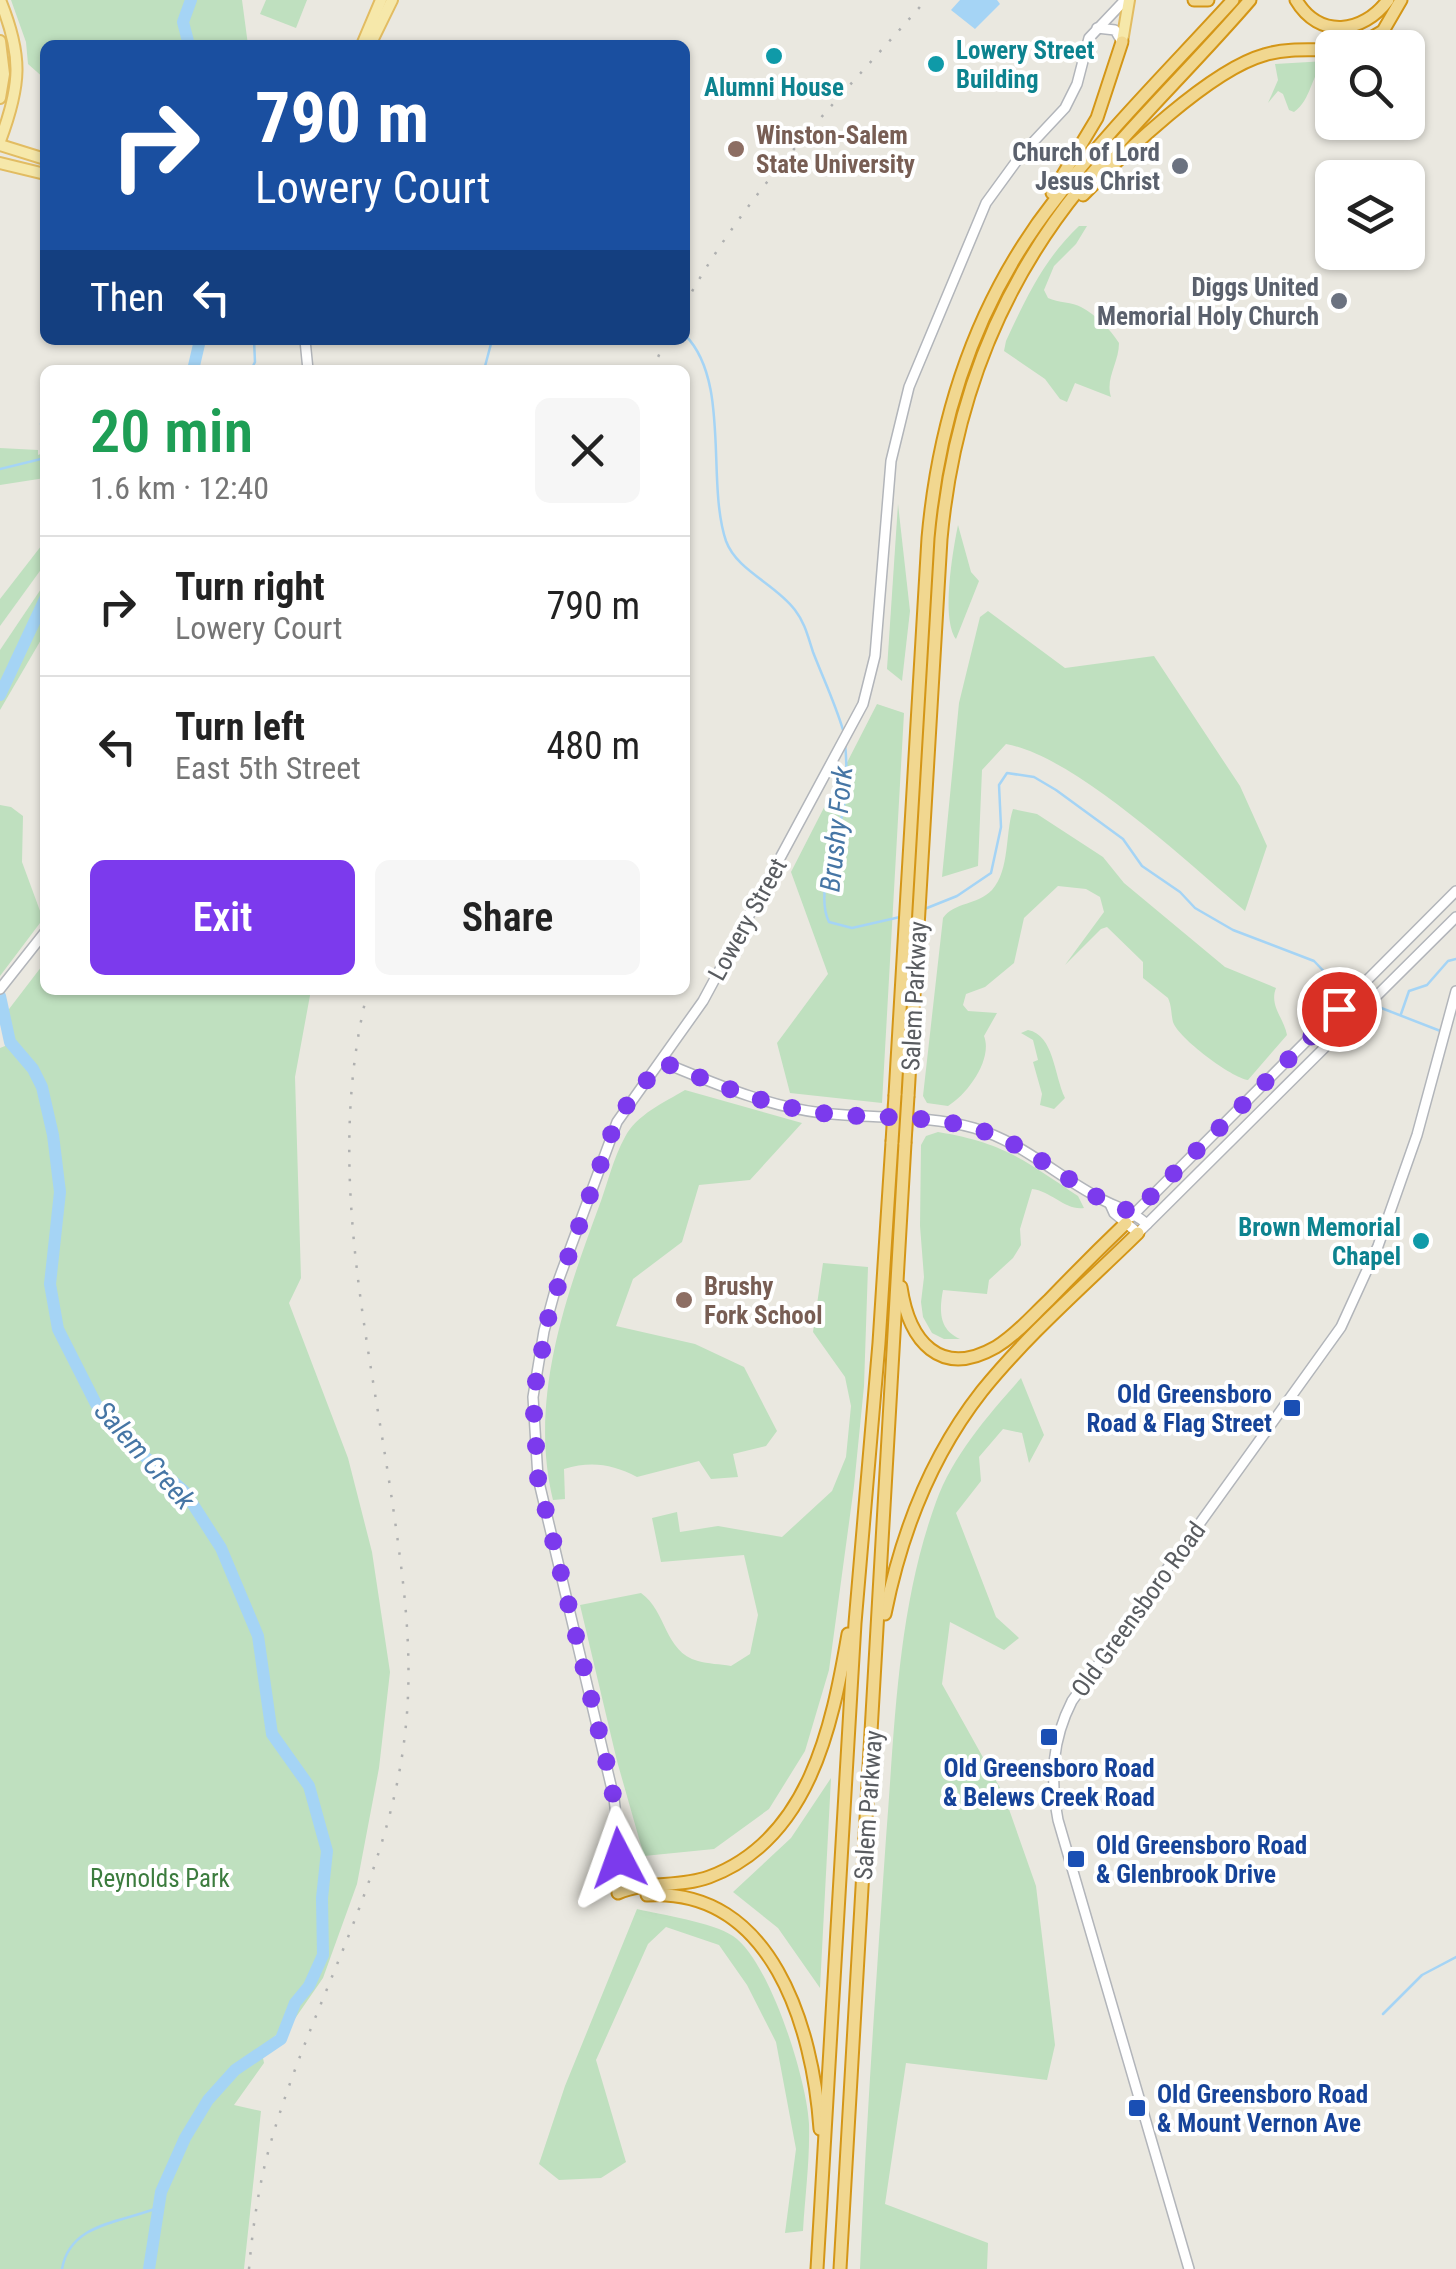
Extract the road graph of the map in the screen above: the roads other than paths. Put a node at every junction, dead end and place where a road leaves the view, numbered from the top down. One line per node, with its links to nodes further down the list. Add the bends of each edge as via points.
1 (0, 0): 20 (main road, via 16,44 18,74)
2 (382, 0): 14 (main road)
3 (392, 0): 15 (main road)
4 (1127, 0): 12 (street, Lowery Street); 17 (main road)
5 (1194, 0): 6 (highway)
6 (1208, 0)
7 (1232, 0): 25 (highway, Salem Parkway, via 1085,162)
8 (1250, 0): 24 (highway, Salem Parkway)
9 (1296, 0): 10 (highway, via 1315,21 1343,28 1368,21)
10 (1388, 0)
11 (1402, 0): 13 (highway)
12 (1097, 28): 17 (street, via 1114,30); 31 (street, Lowery Street, via 1065,108 986,203 910,387 891,461 873,668 856,718 703,1001)
13 (1384, 30)
14 (364, 40)
15 (372, 40)
16 (0, 41): 19 (main road)
17 (1122, 42): 25 (highway, via 1097,118)
18 (1315, 51): 24 (highway, via 1276,52 1222,75)
19 (0, 98)
20 (0, 143): 21 (main road)
21 (40, 157)
22 (0, 163): 23 (main road)
23 (40, 173)
24 (1048, 230): 32 (highway, Salem Parkway, via 987,341 950,463)
25 (1023, 245): 32 (highway, Salem Parkway, via 965,361 938,461 908,868)
26 (1456, 891): 34 (street)
27 (1456, 917): 35 (street)
28 (40, 938): 29 (street)
29 (3, 986)
30 (1456, 991): 43 (street, Old Greensboro Road, via 1417,1135 1341,1327 1072,1701 1054,1750 1058,1820)
31 (662, 1062): 34 (street, via 783,1106 933,1120 985,1132 1023,1148); 39 (street, Lowery Street, via 612,1132 553,1298 533,1397 538,1478 614,1798)
32 (902, 1095): 33 (highway, Salem Parkway, bridge)
33 (899, 1143): 36 (highway, Salem Parkway); 37 (highway, Salem Parkway)
34 (1130, 1218): 35 (street); 36 (highway, via 1010,1337 970,1356 938,1354 919,1340 906,1314)
35 (1142, 1228): 38 (highway, via 998,1373 953,1434 903,1541)
36 (898, 1265): 38 (highway, Salem Parkway)
37 (858, 1571): 39 (highway, via 830,1722 814,1770 787,1817 754,1851 722,1871); 40 (highway, Salem Parkway)
38 (878, 1653): 42 (highway, Salem Parkway)
39 (618, 1893): 40 (highway, via 708,1903 738,1921 764,1949 808,2052)
40 (823, 2168): 41 (highway, Salem Parkway)
41 (816, 2269)
42 (840, 2269)
43 (1189, 2269)

